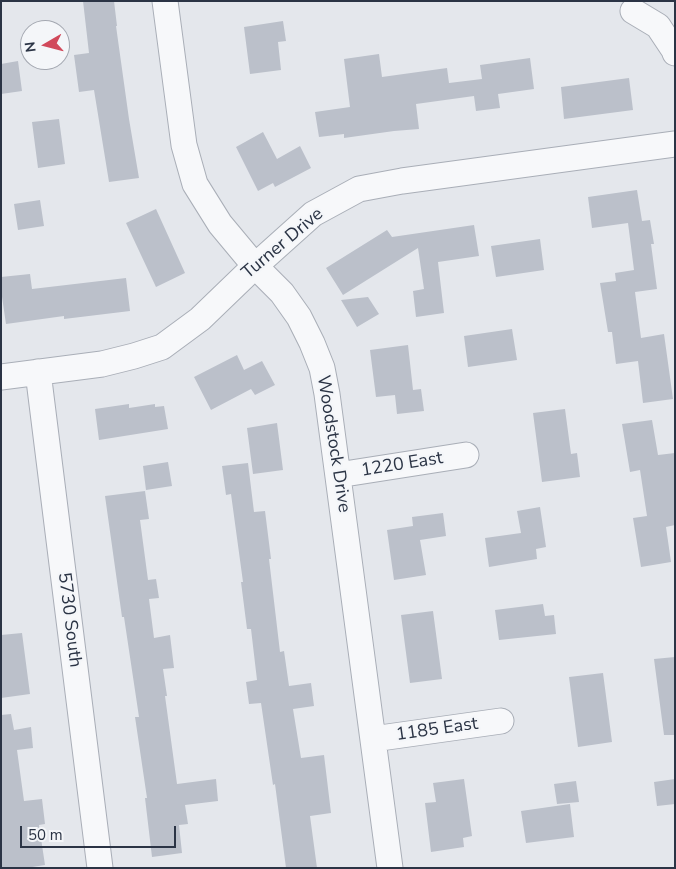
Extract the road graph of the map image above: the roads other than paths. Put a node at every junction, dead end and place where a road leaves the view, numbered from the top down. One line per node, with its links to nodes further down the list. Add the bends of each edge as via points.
1 (165, 1): 5 (street, Woodstock Drive, via 184,145 195,184 220,224)
2 (633, 11): 3 (street, via 658,26)
3 (675, 53)
4 (675, 144): 5 (street, Turner Drive, via 359,189 313,214)
5 (255, 266): 6 (street, Turner Drive, via 200,319 162,347 102,364); 9 (street, Woodstock Drive, via 282,293 299,317 322,368)
6 (38, 372): 7 (street, Turner Drive); 12 (street, 5730 South)
7 (1, 377)
8 (466, 455): 9 (street, 1220 East)
9 (338, 475): 11 (street, Woodstock Drive)
10 (501, 721): 11 (street, 1185 East)
11 (373, 740): 13 (street, Woodstock Drive)
12 (100, 868)
13 (390, 868)

